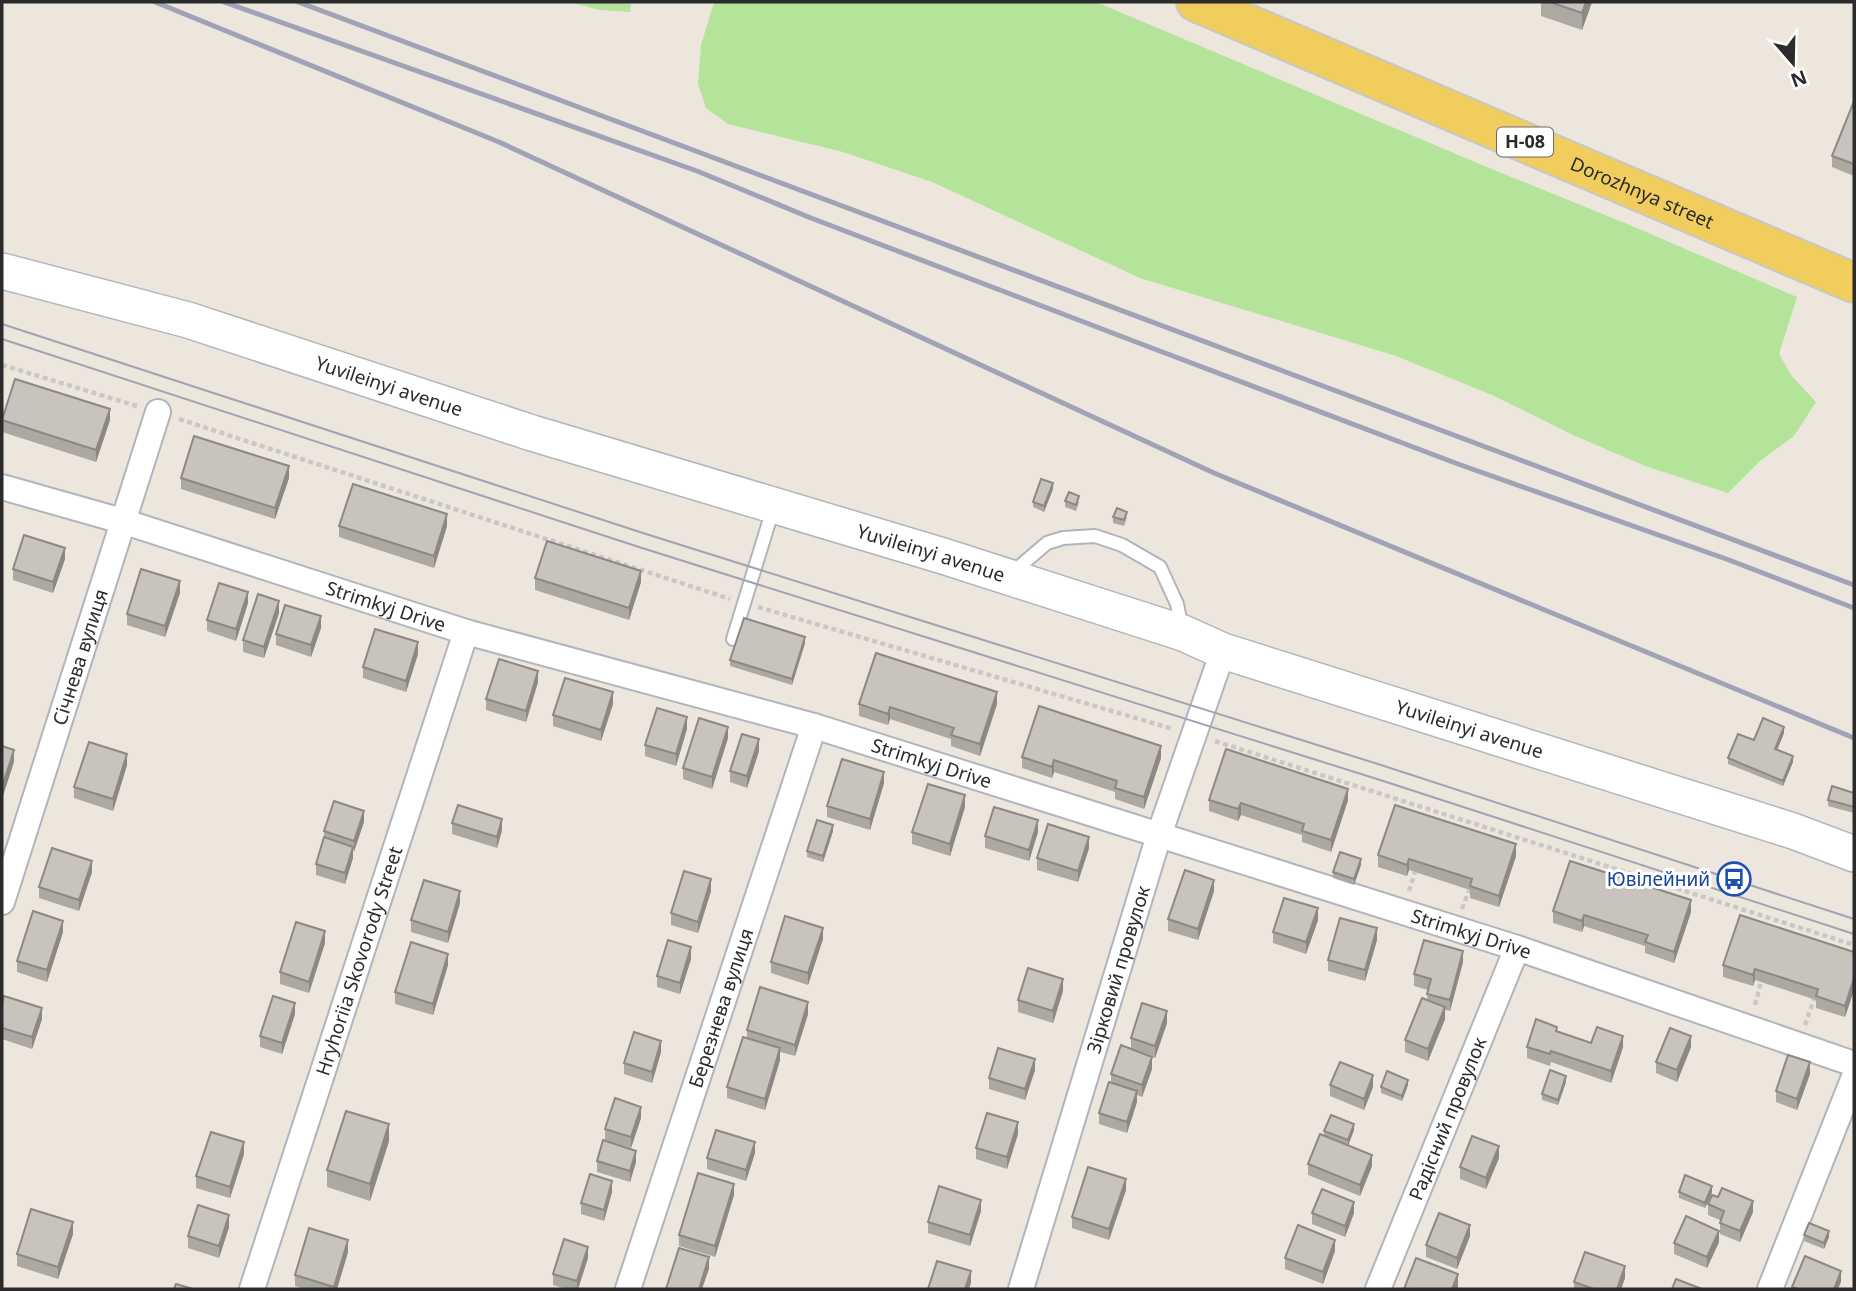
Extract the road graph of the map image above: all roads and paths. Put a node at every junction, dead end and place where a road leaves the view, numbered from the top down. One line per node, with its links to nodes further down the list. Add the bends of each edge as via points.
1 (1196, 2): 2 (main road, Dorozhnya street / Н-08)
2 (1242, 10): 4 (main road, Dorozhnya street / Н-08)
3 (2, 271): 8 (main road, Yuvileinyi avenue, via 188,320 532,433)
4 (1854, 283)
5 (2, 365): 6 (path)
6 (158, 412): 9 (street, Січнева вулиця); 11 (path)
7 (2, 487): 9 (street, Strimkyj Drive)
8 (774, 505): 10 (main road, Yuvileinyi avenue); 11 (lane)
9 (122, 521): 12 (street, Strimkyj Drive); 20 (street, Січнева вулиця)
10 (1007, 578): 13 (main road, Yuvileinyi avenue); 13 (lane, via 1048,543 1095,536 1160,567 1177,604)
11 (744, 603): 14 (lane); 17 (path)
12 (466, 632): 16 (street, Strimkyj Drive); 25 (street, Hryhoriia Skovorody Street)
13 (1183, 633): 15 (main road, Yuvileinyi avenue)
14 (733, 639)
15 (1223, 651): 17 (street, Зірковий провулок); 19 (main road, Yuvileinyi avenue)
16 (814, 726): 18 (street, Strimkyj Drive); 26 (street, Березнева вулиця)
17 (1194, 734): 18 (street, Зірковий провулок); 21 (path)
18 (1160, 835): 22 (street, Strimkyj Drive); 27 (street, Зірковий провулок)
19 (1854, 854)
20 (2, 902)
21 (1854, 945)
22 (1517, 948): 23 (street, Strimkyj Drive); 28 (street, Радісний провулок)
23 (1854, 1064)
24 (1854, 1077): 29 (street)
25 (252, 1289)
26 (628, 1289)
27 (1021, 1289)
28 (1378, 1289)
29 (1770, 1289)

